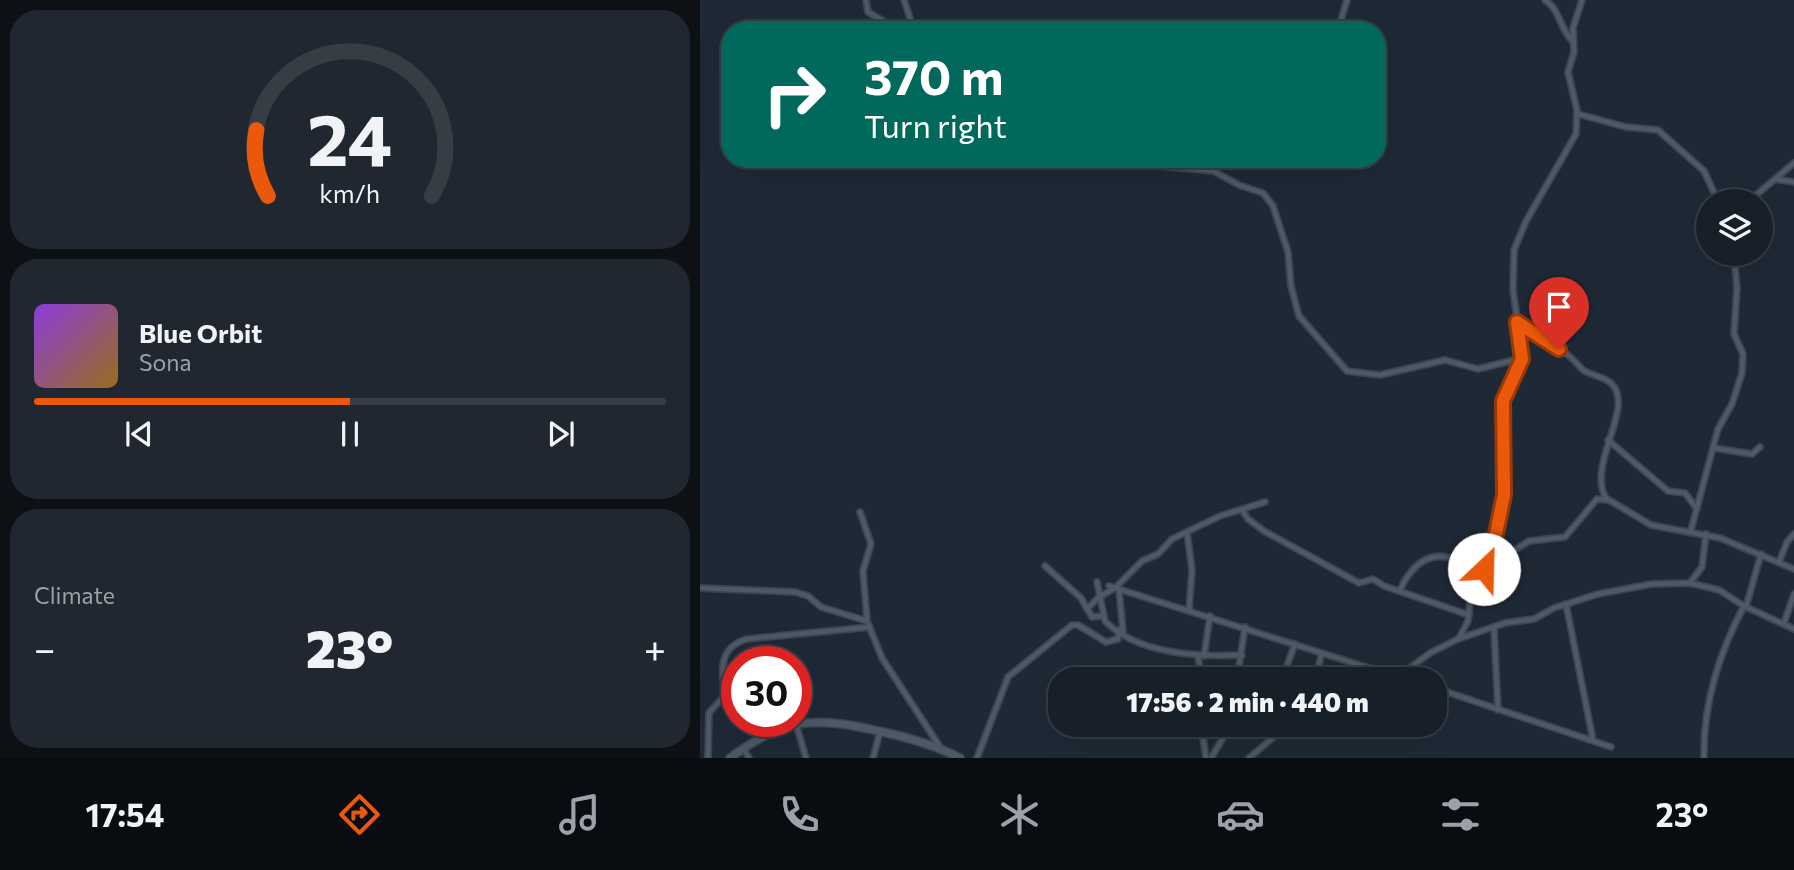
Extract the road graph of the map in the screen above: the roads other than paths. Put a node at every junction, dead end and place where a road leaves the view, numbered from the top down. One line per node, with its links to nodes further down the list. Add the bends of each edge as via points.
1 (866, 0): 6 (street, via 868,12)
2 (904, 0): 7 (street)
3 (1347, 0): 8 (street)
4 (1545, 0): 9 (street, via 1556,10 1560,27)
5 (1582, 0): 9 (street)
6 (883, 21)
7 (911, 21)
8 (1341, 21)
9 (1573, 43): 10 (street, via 1568,73)
10 (1577, 114): 15 (street, via 1658,130 1704,171); 18 (street, via 1576,134 1515,245 1512,284)
11 (1794, 163): 13 (street)
12 (1182, 168): 19 (street, via 1213,171 1264,193 1288,252 1299,316 1350,372 1380,375 1445,360 1478,369)
13 (1774, 179): 14 (street); 16 (street)
14 (1794, 182)
15 (1712, 189)
16 (1763, 189)
17 (1735, 266): 22 (street, via 1734,332 1743,366)
18 (1517, 322): 19 (street); 20 (street, via 1614,386 1619,401)
19 (1522, 358): 39 (street, via 1503,401 1504,495 1493,548)
20 (1608, 440): 23 (street); 27 (street, via 1668,491 1685,494)
21 (1760, 447): 22 (street, via 1752,454)
22 (1714, 448): 27 (street)
23 (1601, 483): 24 (street); 25 (street)
24 (1606, 499): 25 (street); 30 (street, via 1651,525)
25 (1594, 500): 39 (street, via 1565,537 1527,542)
26 (1265, 502): 28 (street)
27 (1697, 509): 30 (street)
28 (1242, 510): 31 (street); 45 (street, via 1264,531 1352,580 1373,579)
29 (860, 512): 55 (street, via 871,544 863,571)
30 (1691, 530): 32 (street)
31 (1187, 531): 44 (street, via 1142,561); 51 (street, via 1192,583)
32 (1706, 534): 34 (street); 41 (street, via 1702,567)
33 (1794, 534): 36 (street)
34 (1760, 554): 36 (street); 49 (street)
35 (1455, 559): 45 (street, via 1430,555)
36 (1779, 562): 38 (street)
37 (1045, 566): 50 (street, via 1074,590)
38 (1794, 569)
39 (1480, 572): 53 (street, via 1471,592)
40 (1097, 582): 47 (street)
41 (1689, 583): 48 (street, via 1639,586); 49 (street, via 1719,590)
42 (1109, 586): 44 (street)
43 (700, 588): 55 (street, via 794,592 821,607)
44 (1117, 589): 47 (street); 51 (street); 61 (street)
45 (1400, 590): 53 (street)
46 (1794, 594): 56 (street)
47 (1099, 597): 50 (street); 52 (street)
48 (1566, 604): 59 (street, via 1534,619); 82 (street)
49 (1745, 606): 56 (street); 95 (street, via 1726,640 1715,674)
50 (1087, 609): 52 (street, via 1094,619)
51 (1189, 610): 54 (street)
52 (1103, 615): 61 (street)
53 (1469, 615): 62 (street)
54 (1210, 617): 57 (street); 66 (street)
55 (867, 621): 58 (street)
56 (1784, 623): 60 (street)
57 (1245, 627): 63 (street); 65 (street)
58 (871, 628): 83 (street, via 892,675); 86 (street, via 747,639 736,645 723,660 725,695 709,713)
59 (1494, 628): 62 (street); 74 (street)
60 (1794, 629)
61 (1121, 632): 66 (street, via 1146,644); 92 (street, via 1118,639 1106,642 1072,625 1011,673)
62 (1458, 639): 72 (street)
63 (1295, 644): 64 (street); 69 (street)
64 (1322, 652): 70 (street); 71 (street)
65 (1242, 655): 66 (street); 68 (street)
66 (1201, 656): 67 (street)
67 (1201, 667)
68 (1240, 667)
69 (1286, 667)
70 (1318, 667)
71 (1366, 667)
72 (1413, 667)
73 (1447, 692): 74 (street)
74 (1498, 710): 82 (street)
75 (812, 723): 76 (street, via 843,722)
76 (880, 731): 83 (street); 90 (street)
77 (766, 737): 85 (street)
78 (799, 737): 89 (street)
79 (1204, 737): 93 (street)
80 (1223, 737): 93 (street)
81 (1274, 737): 94 (street)
82 (1594, 740): 84 (street)
83 (940, 747): 91 (street)
84 (1611, 747)
85 (743, 748): 87 (street); 88 (street)
86 (708, 758)
87 (730, 758)
88 (749, 758)
89 (806, 758)
90 (873, 758)
91 (960, 758)
92 (977, 758)
93 (1208, 758)
94 (1249, 758)
95 (1704, 758)

